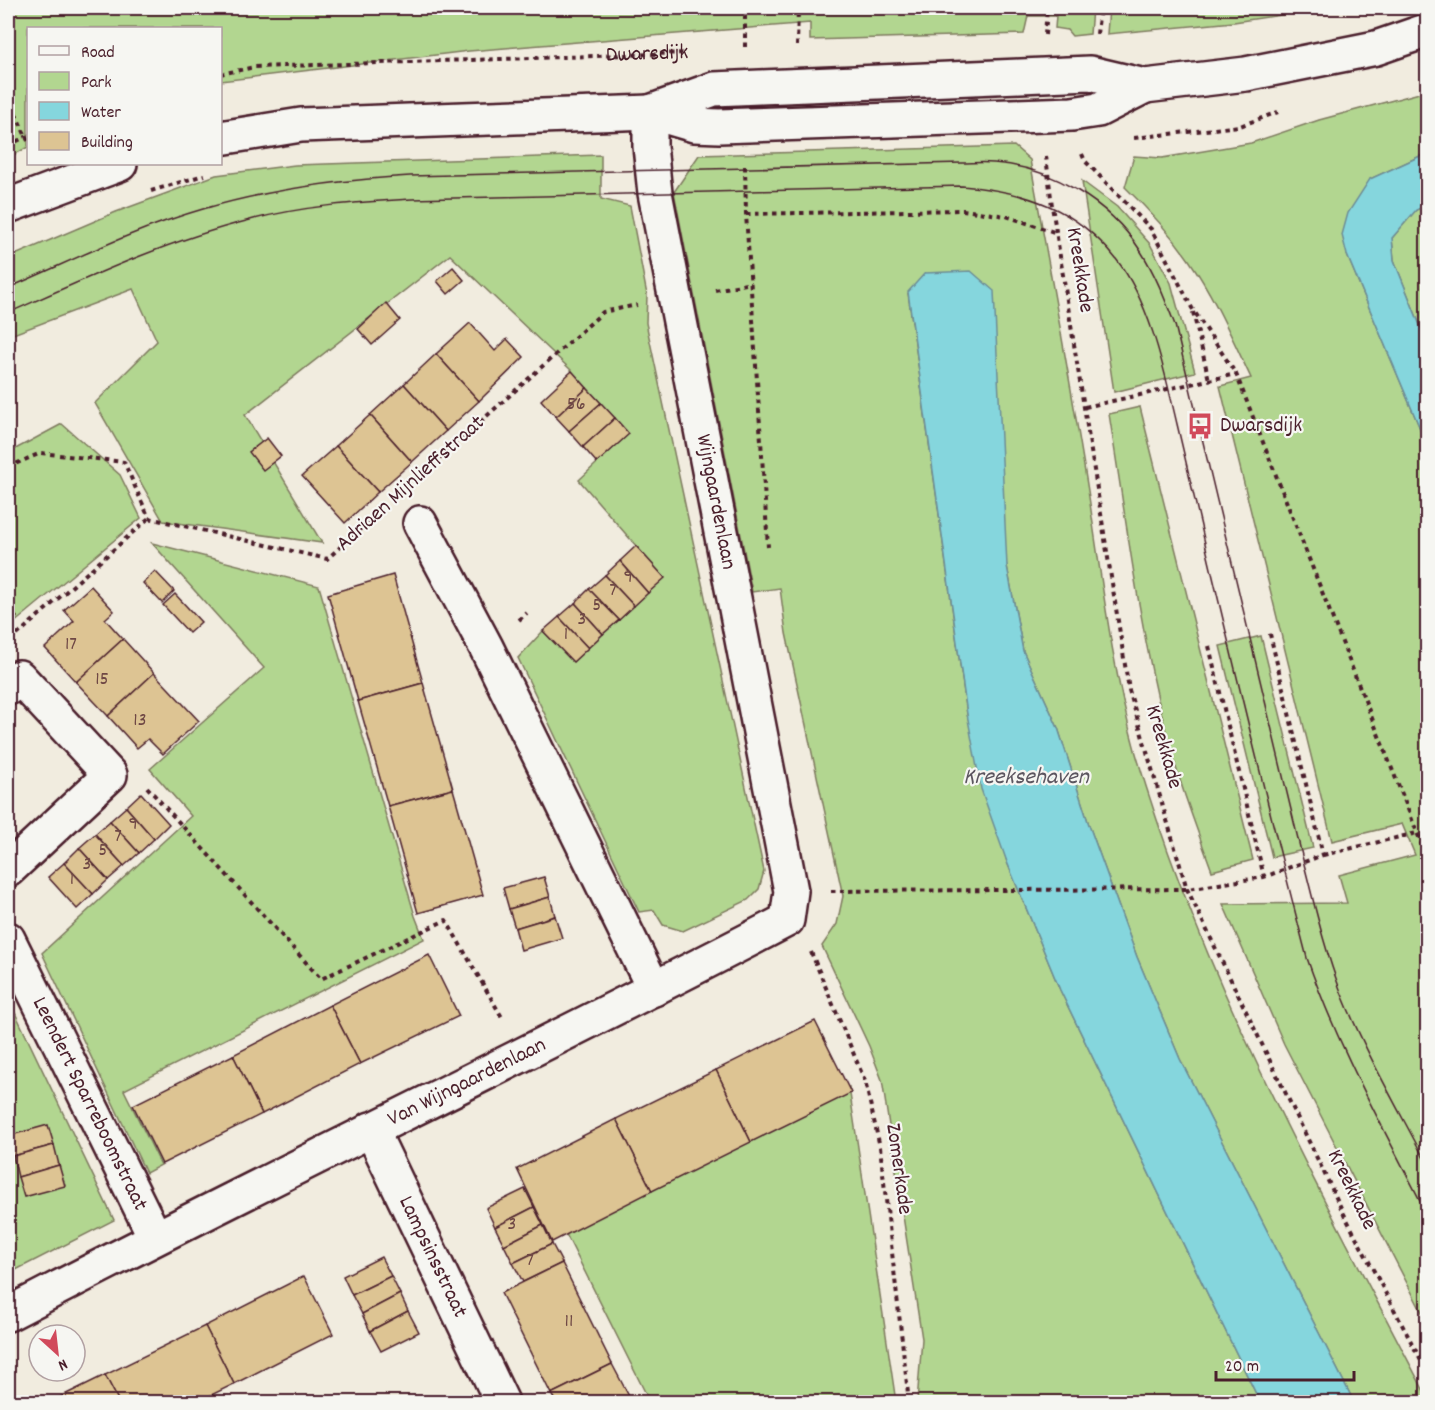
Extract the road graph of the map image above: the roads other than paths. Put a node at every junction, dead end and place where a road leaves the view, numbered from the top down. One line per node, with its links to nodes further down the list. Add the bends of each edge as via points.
1 (1428, 30): 2 (street, Dwarsdijk, via 1376,48 1257,72)
2 (1145, 86): 3 (street, Dwarsdijk, via 1090,73 744,87 700,92); 3 (street, Dwarsdijk, via 1098,110 1058,114 694,125)
3 (650, 112): 4 (street, Dwarsdijk, via 302,124); 10 (street, Wijngaardenlaan, via 655,193)
4 (222, 138)
5 (117, 165): 6 (street)
6 (8, 206)
7 (420, 523): 12 (street, Adriaen Mijnlieffstraat)
8 (8, 688): 9 (street, via 19,677 110,775)
9 (8, 870)
10 (791, 891): 12 (street, Van Wijngaardenlaan, via 787,920)
11 (8, 939): 14 (street, Leendert Sparreboomstraat)
12 (654, 989): 13 (street, Van Wijngaardenlaan)
13 (371, 1129): 14 (street, Van Wijngaardenlaan); 16 (street, Lampsinsstraat)
14 (155, 1237): 15 (street, Van Wijngaardenlaan)
15 (8, 1314)
16 (491, 1397)

